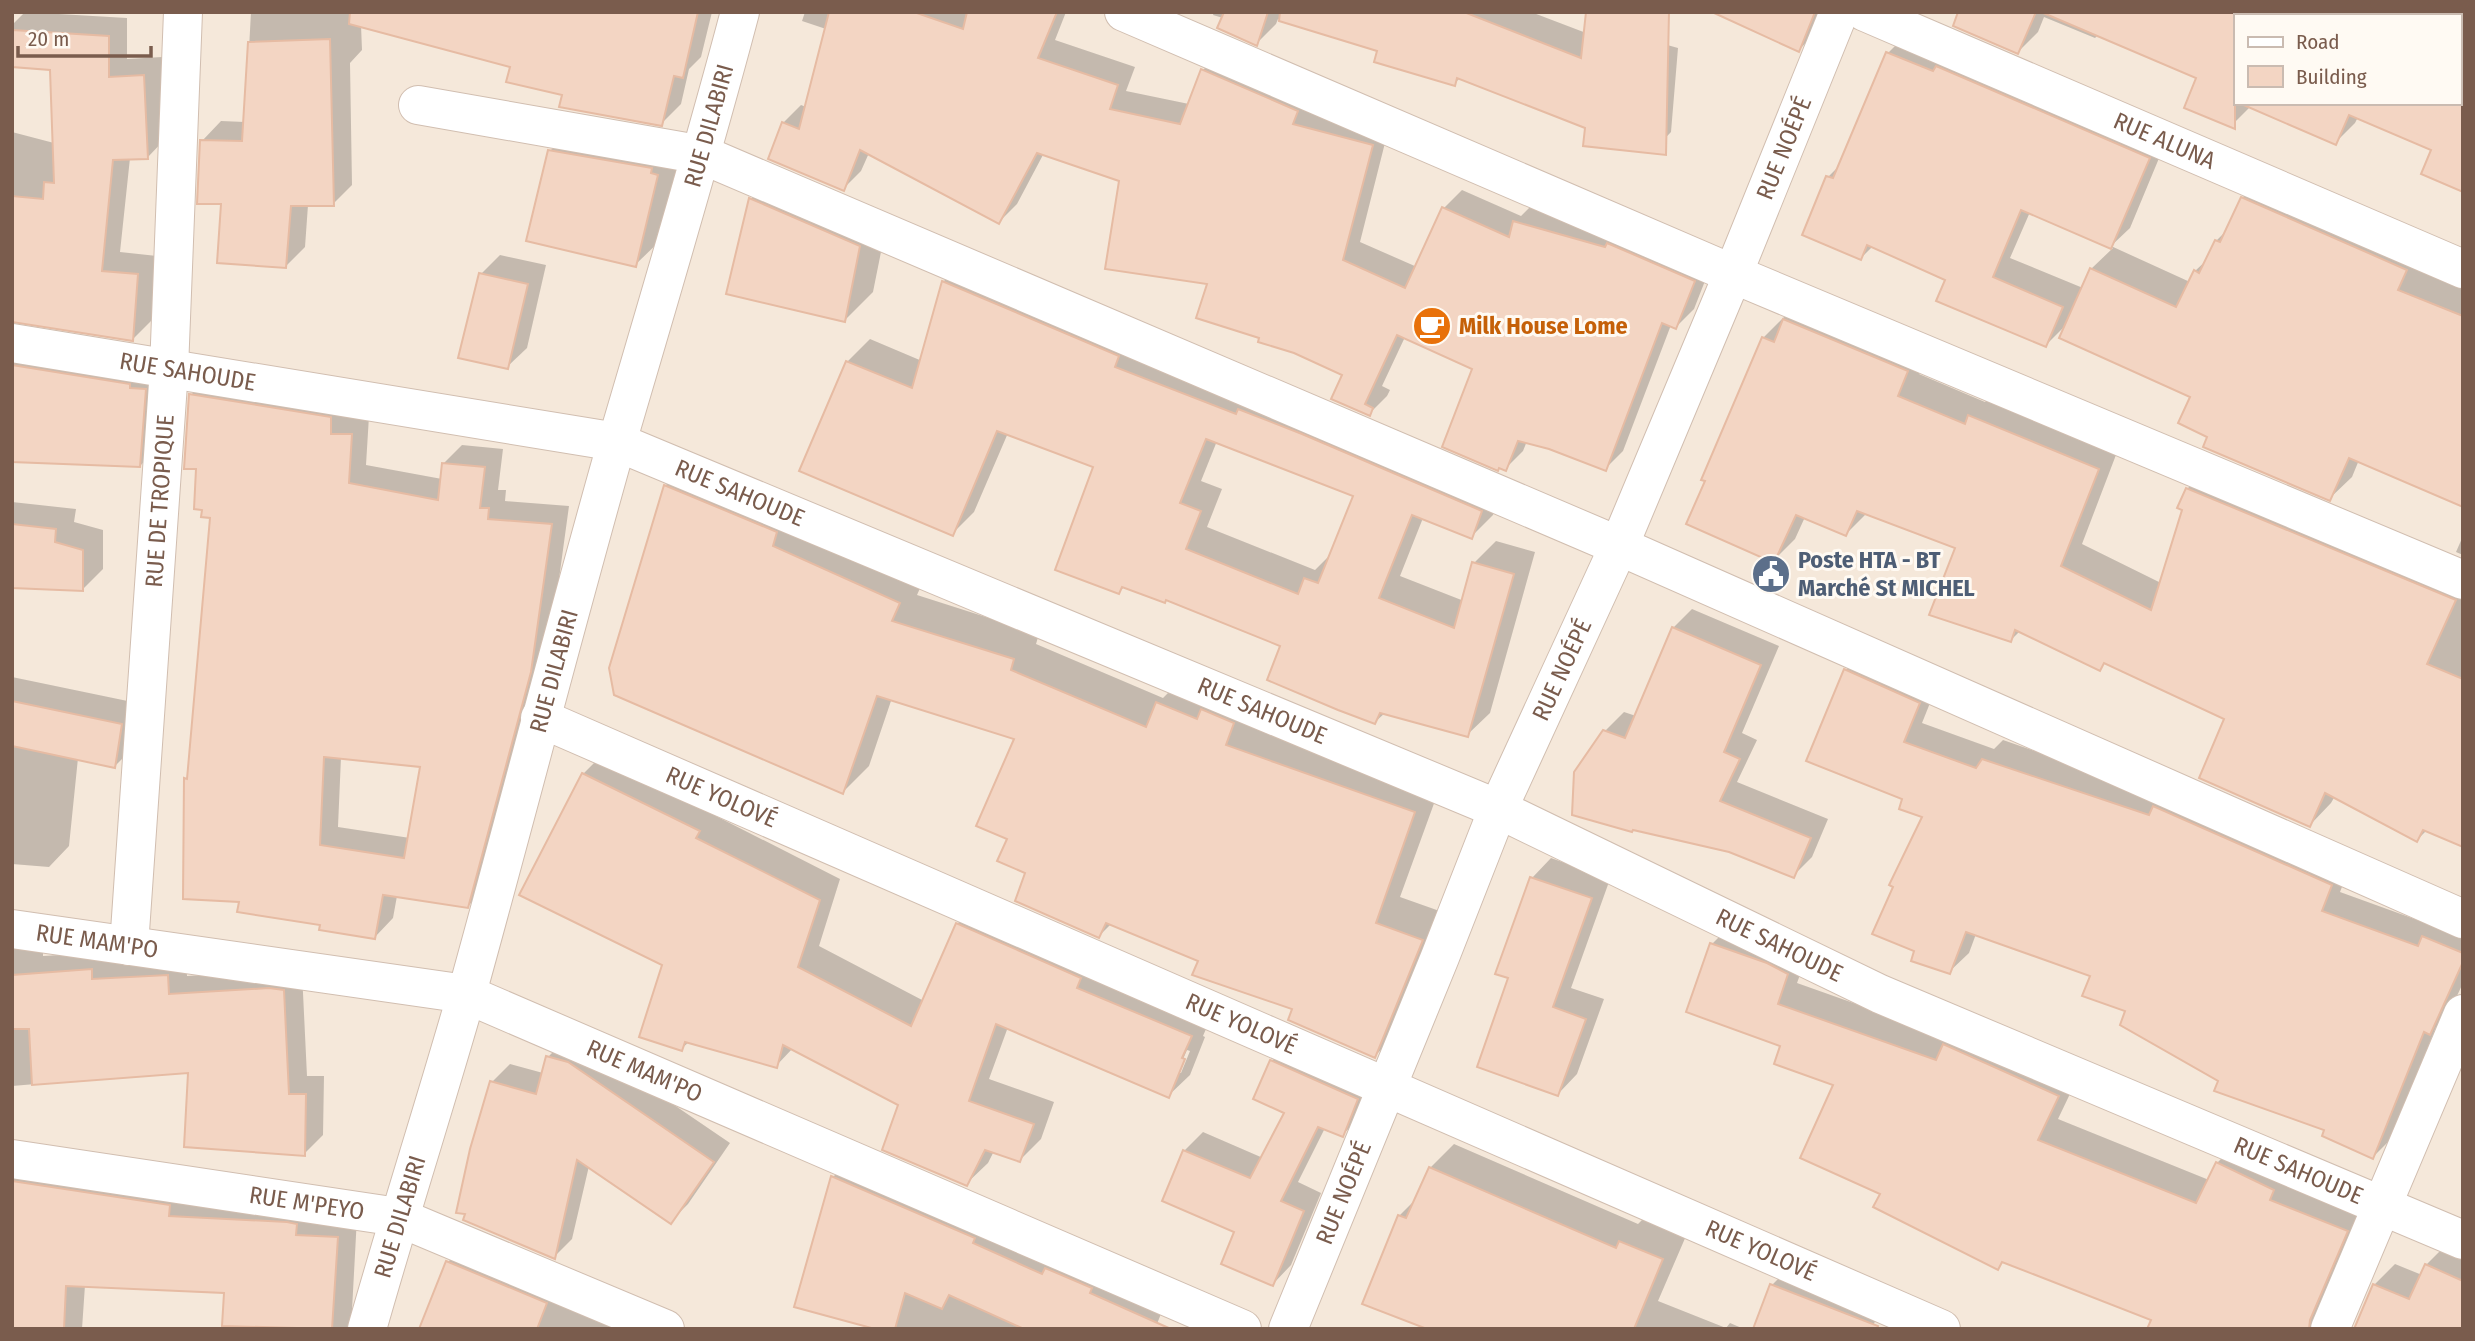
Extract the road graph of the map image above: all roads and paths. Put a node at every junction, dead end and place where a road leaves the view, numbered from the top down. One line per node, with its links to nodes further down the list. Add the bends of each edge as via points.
1 (183, 12): 11 (street, RUE DE TROPIQUE)
2 (740, 12): 7 (street, RUE DILABIRI)
3 (1124, 12): 9 (street)
4 (1839, 12): 9 (street, RUE NOÉPÉ)
5 (1865, 12): 8 (street, RUE ALUNA)
6 (418, 105): 7 (street)
7 (703, 155): 12 (street, RUE DILABIRI); 13 (street)
8 (2463, 269)
9 (1733, 274): 13 (street, RUE NOÉPÉ); 14 (street)
10 (12, 343): 11 (street, RUE SAHOUDE)
11 (169, 369): 12 (street, RUE SAHOUDE); 19 (street, RUE DE TROPIQUE)
12 (617, 442): 15 (street, RUE DILABIRI); 16 (street, RUE SAHOUDE)
13 (1619, 546): 16 (street, RUE NOÉPÉ); 17 (street)
14 (2463, 580)
15 (540, 718): 20 (street, RUE DILABIRI); 22 (street, RUE YOLOVÉ)
16 (1498, 810): 22 (street, RUE NOÉPÉ); 24 (street, RUE SAHOUDE, via 1880,994)
17 (2463, 919)
18 (12, 929): 19 (street, RUE MAM'PO)
19 (129, 946): 20 (street, RUE MAM'PO)
20 (466, 994): 25 (street, RUE DILABIRI); 29 (street, RUE MAM'PO)
21 (2463, 1014): 24 (street)
22 (1386, 1085): 30 (street, RUE NOÉPÉ); 31 (street, RUE YOLOVÉ)
23 (12, 1159): 25 (street, RUE M'PEYO)
24 (2381, 1204): 26 (street, RUE SAHOUDE); 32 (street)
25 (398, 1217): 27 (street, RUE DILABIRI); 28 (street, RUE M'PEYO)
26 (2463, 1240)
27 (367, 1329)
28 (665, 1329)
29 (1242, 1329)
30 (1288, 1329)
31 (1941, 1329)
32 (2330, 1329)

